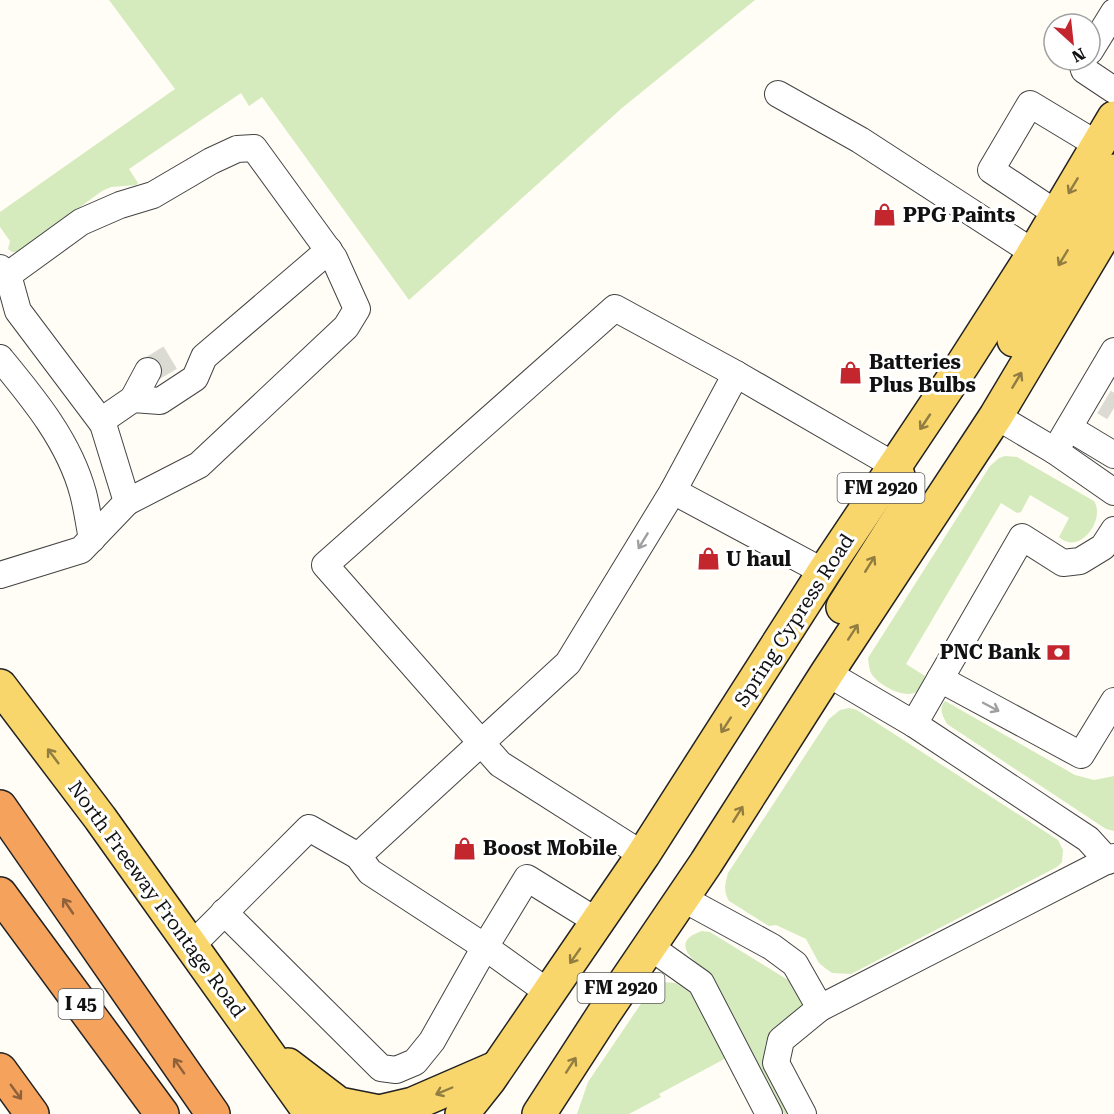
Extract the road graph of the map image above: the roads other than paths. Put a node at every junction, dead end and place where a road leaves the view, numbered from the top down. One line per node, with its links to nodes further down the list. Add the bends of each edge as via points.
1 (1114, 12): 2 (lane)
2 (1102, 32)
3 (1087, 72): 4 (lane)
4 (1114, 90)
5 (778, 94): 11 (lane, via 860,140)
6 (1114, 117): 7 (main road, Spring Cypress Road / FM 2920)
7 (1106, 158): 8 (main road, Spring Cypress Road / FM 2920, one-way to 8); 8 (lane, via 1030,104 991,170); 18 (main road, one-way to 18, via 985,389)
8 (1057, 214): 11 (main road, Spring Cypress Road / FM 2920)
9 (1114, 218): 18 (main road, FM 2920, one-way to 9)
10 (328, 250): 12 (lane, via 254,148 237,149 153,195 81,222); 17 (lane, via 193,354 195,378 160,401); 26 (lane, via 357,309 346,327 199,465)
11 (1034, 253): 23 (main road, Spring Cypress Road / FM 2920, one-way to 23)
12 (4, 272): 19 (lane, via 18,311)
13 (0, 358): 27 (lane, via 67,451 83,493)
14 (1111, 363): 20 (lane, via 1097,398)
15 (148, 371): 17 (lane)
16 (736, 374): 23 (lane); 24 (lane); 36 (lane, via 615,308 325,565)
17 (133, 399): 19 (lane)
18 (996, 416): 21 (lane); 31 (main road, FM 2920, one-way to 18)
19 (101, 421): 26 (lane)
20 (1069, 428): 21 (lane); 22 (lane)
21 (1055, 451): 25 (lane)
22 (1114, 455)
23 (896, 466): 29 (main road, Spring Cypress Road / FM 2920); 31 (main road, one-way to 23, via 826,634 907,506)
24 (673, 491): 29 (lane); 36 (lane, one-way to 36, via 568,663)
25 (1114, 492)
26 (127, 502): 27 (lane)
27 (92, 539): 30 (lane, via 81,550)
28 (1110, 546): 32 (lane, via 1080,561 1063,563 1022,537)
29 (824, 572): 38 (main road, Spring Cypress Road / FM 2920, one-way to 38)
30 (0, 575)
31 (826, 673): 35 (lane); 42 (main road, FM 2920, one-way to 31)
32 (940, 679): 34 (lane, one-way to 34, via 1081,755); 35 (lane)
33 (0, 686): 45 (main road, North Freeway Frontage Road, one-way to 33)
34 (1114, 701)
35 (914, 724): 40 (lane, via 1088,839)
36 (482, 742): 38 (lane, via 500,764); 39 (lane)
37 (0, 807): 56 (highway, one-way to 37)
38 (643, 855): 44 (main road, Spring Cypress Road / FM 2920)
39 (358, 856): 43 (lane, via 309,828); 47 (lane, via 370,872)
40 (1111, 859): 49 (lane)
41 (0, 894): 55 (highway, I 45)
42 (681, 898): 46 (main road, FM 2920); 49 (lane, via 772,947 795,964)
43 (224, 912): 45 (lane); 47 (lane, via 381,1068 396,1070 415,1062 432,1041)
44 (598, 922): 47 (lane, via 527,878); 48 (main road, Spring Cypress Road / FM 2920, one-way to 48)
45 (191, 946): 50 (main road, North Freeway Frontage Road)
46 (649, 946): 58 (main road, FM 2920, one-way to 46); 59 (lane, via 700,983)
47 (485, 947): 48 (lane)
48 (549, 993): 51 (main road, Spring Cypress Road / FM 2920)
49 (820, 1008): 60 (lane, via 782,1041 776,1063)
50 (261, 1044): 51 (main road, one-way to 50, via 413,1104 379,1112 339,1104); 53 (main road, North Freeway Frontage Road)
51 (498, 1067): 57 (main road, Spring Cypress Road / FM 2920)
52 (0, 1070): 54 (highway, one-way to 54)
53 (303, 1107)
54 (32, 1114)
55 (162, 1114)
56 (213, 1114)
57 (462, 1114)
58 (539, 1114)
59 (769, 1114)
60 (803, 1114)

